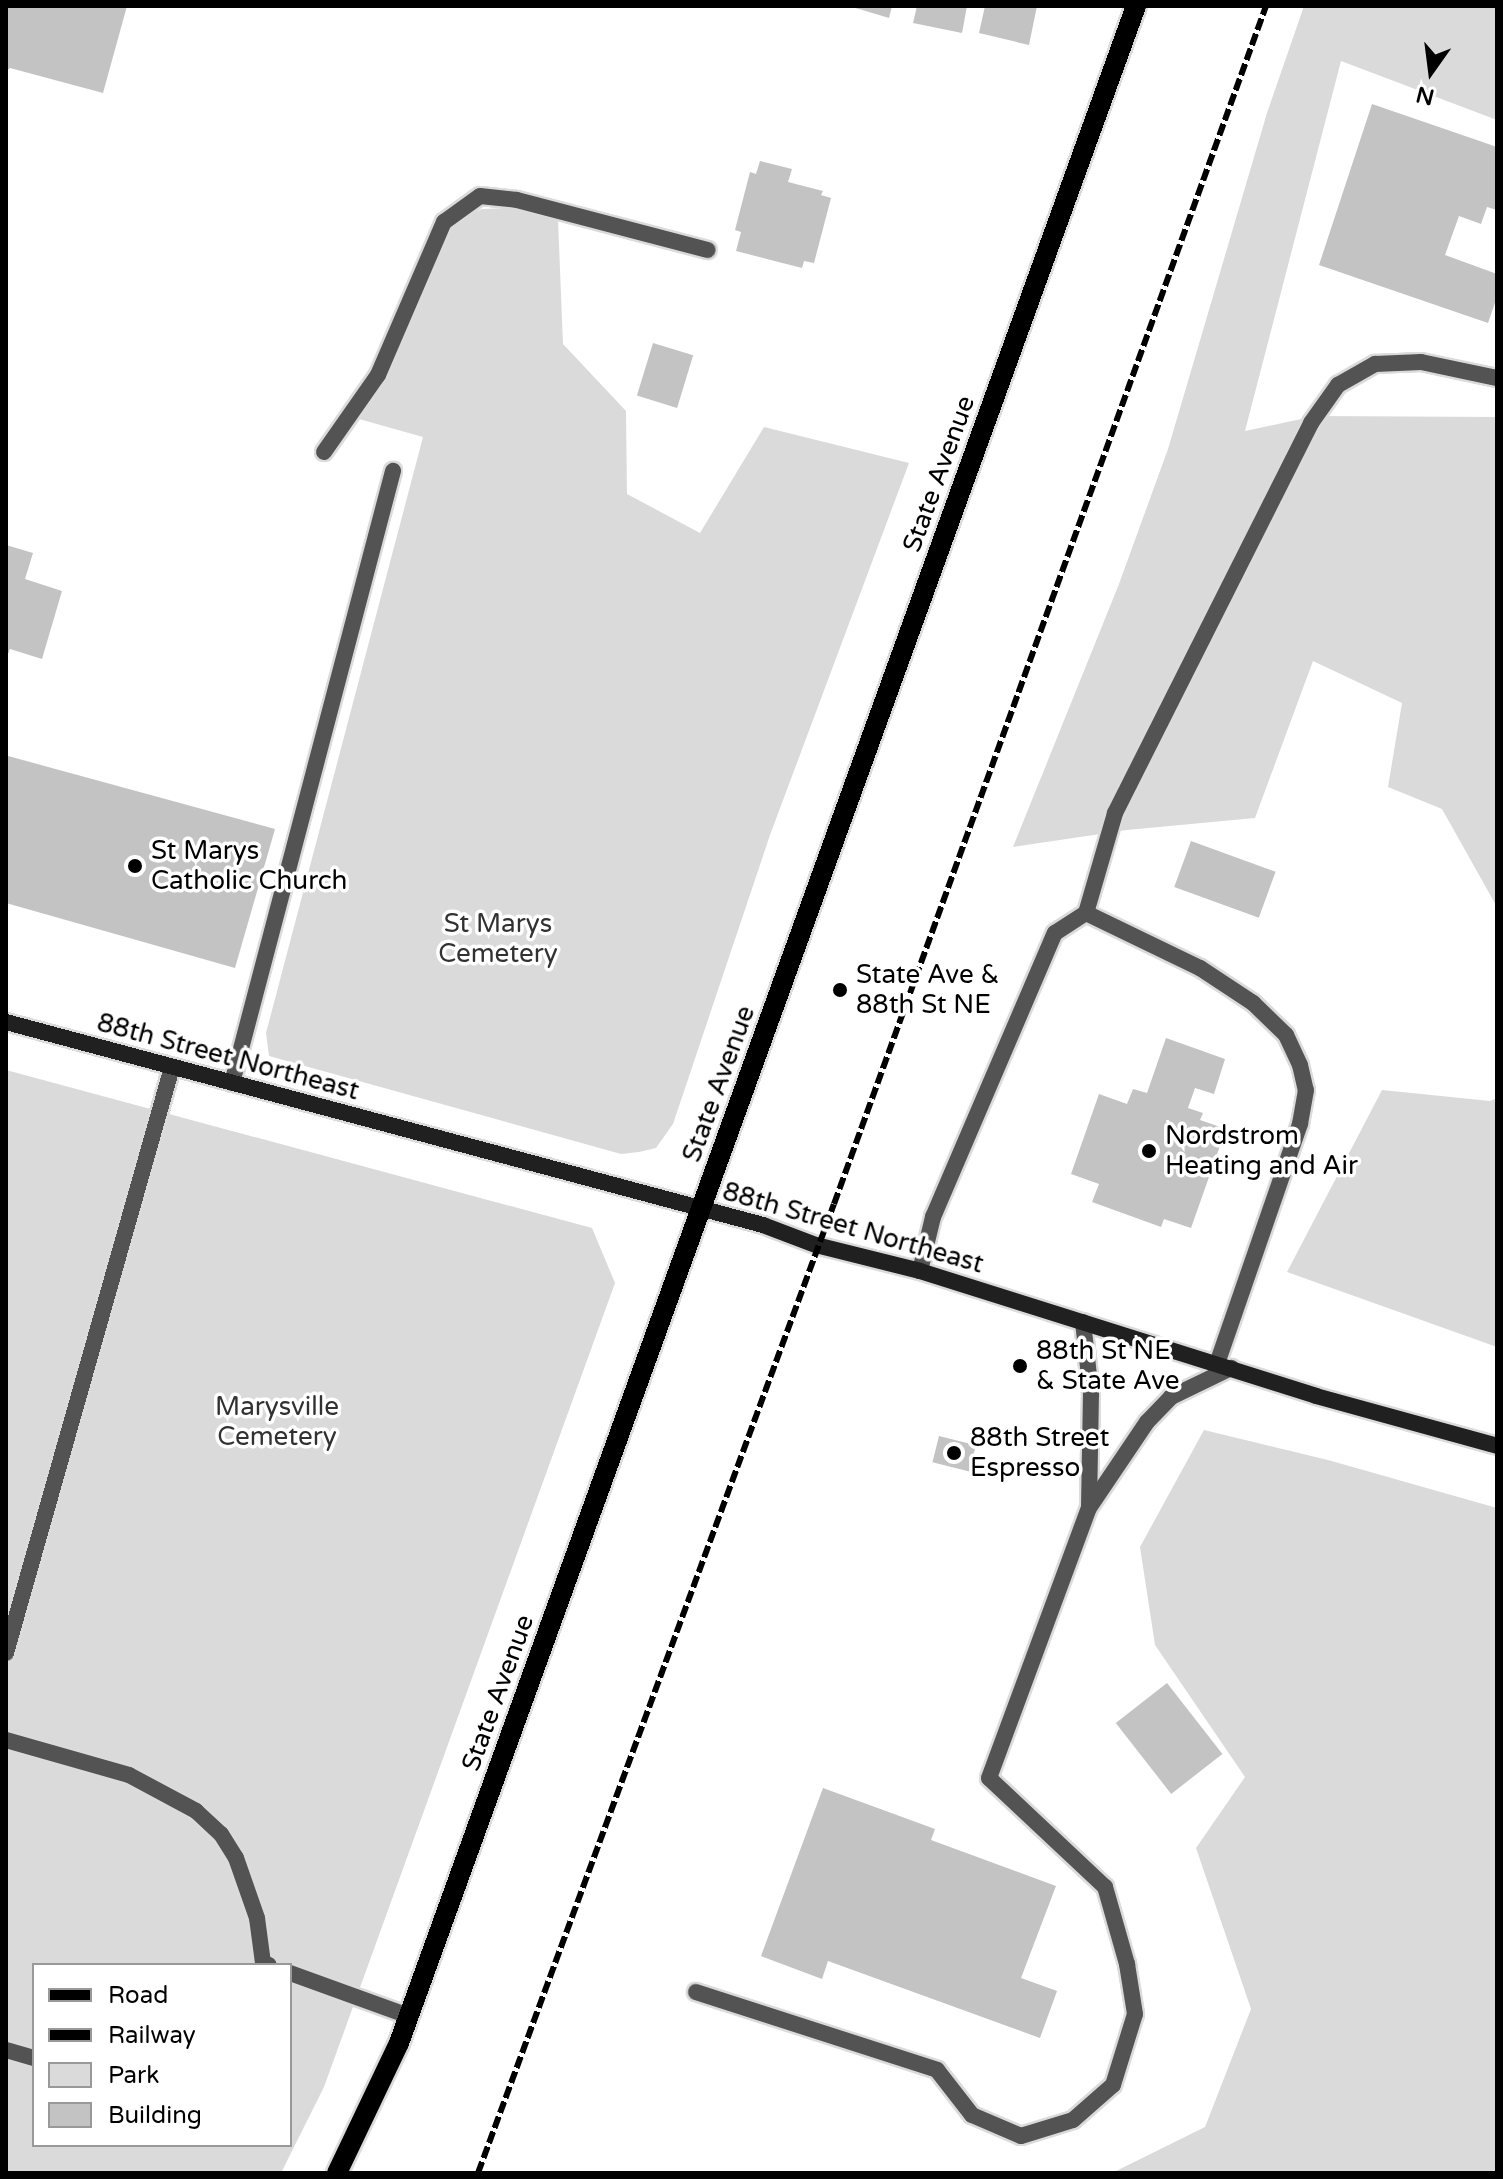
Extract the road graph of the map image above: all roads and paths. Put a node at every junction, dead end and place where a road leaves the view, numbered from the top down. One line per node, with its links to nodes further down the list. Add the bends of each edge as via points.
1 (1136, 6): 10 (main road, State Avenue)
2 (708, 250): 4 (lane, via 517,200 480,196 444,222 378,375)
3 (1497, 378): 6 (lane, via 1421,362 1375,364 1338,385 1311,423 1115,813)
4 (324, 452)
5 (393, 471): 9 (lane)
6 (1086, 913): 11 (lane, via 1055,933 933,1217); 13 (lane, via 1200,968 1253,1003 1286,1035 1300,1065 1306,1090 1300,1124)
7 (6, 1022): 8 (main road, 88th Street Northeast)
8 (172, 1067): 9 (main road, 88th Street Northeast); 16 (lane)
9 (232, 1083): 10 (main road, 88th Street Northeast)
10 (702, 1209): 11 (main road, 88th Street Northeast); 21 (main road, State Avenue)
11 (920, 1271): 12 (main road, 88th Street Northeast)
12 (1083, 1322): 13 (main road, 88th Street Northeast); 15 (lane, via 1091,1393)
13 (1224, 1366): 14 (main road, 88th Street Northeast); 15 (lane, via 1171,1397 1147,1422)
14 (1497, 1446)
15 (1089, 1508): 20 (lane, via 989,1778 1105,1887 1135,2014 1113,2085 1073,2120 1021,2136 972,2115 937,2070)
16 (6, 1653)
17 (6, 1740): 18 (lane, via 129,1775 196,1811 221,1834 247,1884)
18 (264, 1963)
19 (292, 1974): 21 (lane)
20 (696, 1992)
21 (409, 2016): 24 (main road, State Avenue)
22 (6, 2050): 23 (lane)
23 (32, 2057)
24 (337, 2173)

